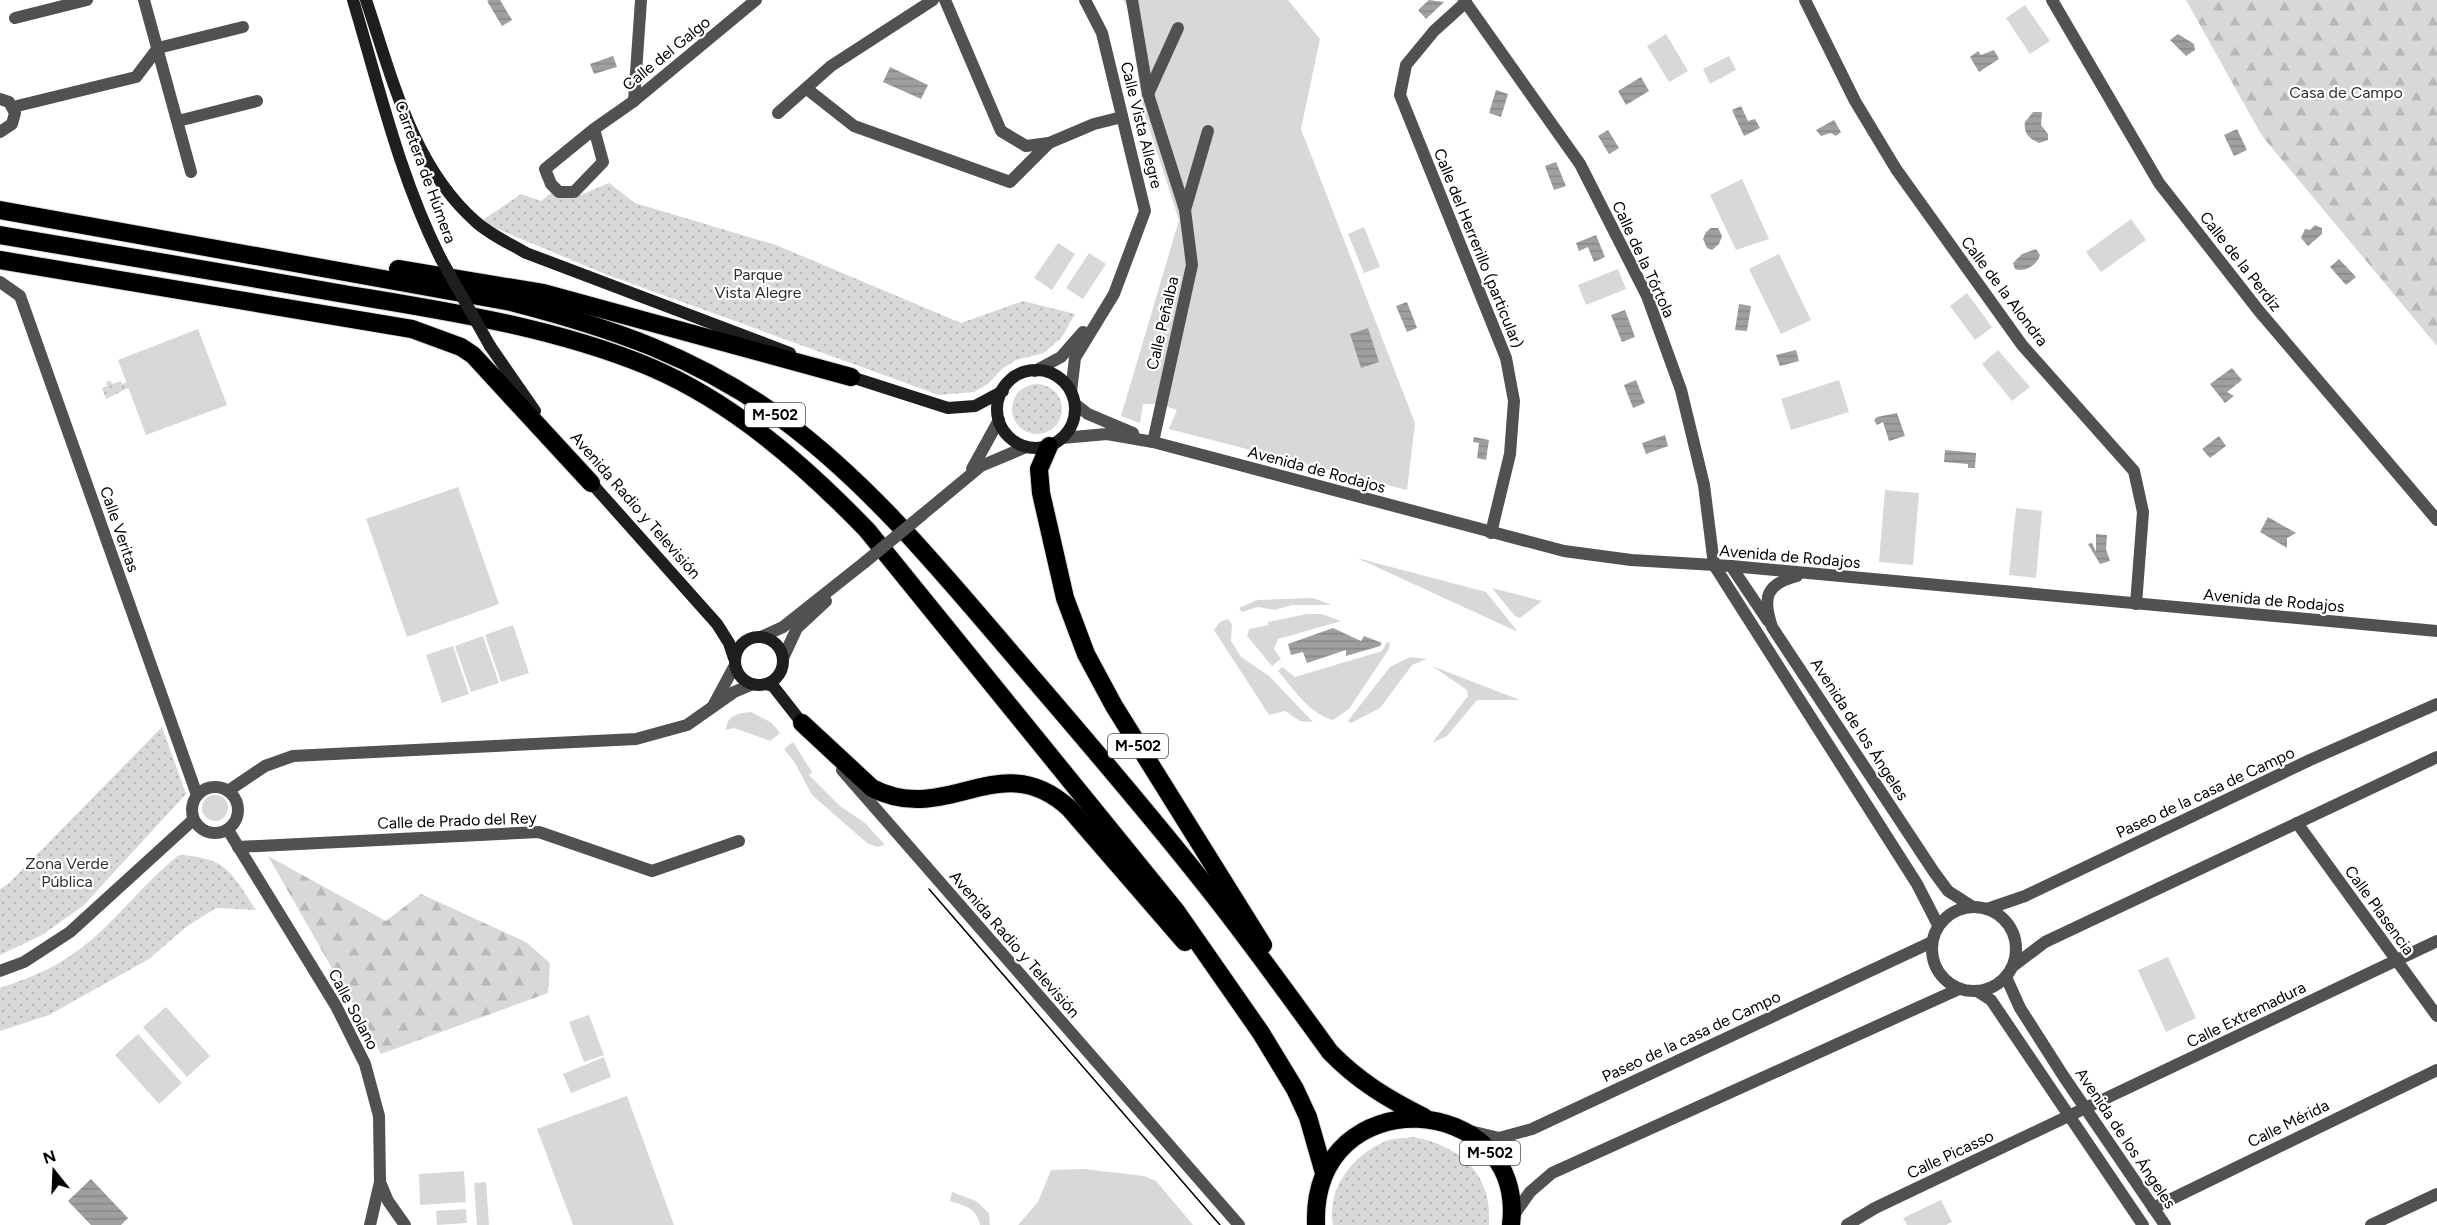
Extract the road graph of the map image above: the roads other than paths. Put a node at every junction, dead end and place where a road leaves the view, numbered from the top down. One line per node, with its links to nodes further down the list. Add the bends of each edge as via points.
1 (87, 0): 14 (street)
2 (144, 0): 17 (street)
3 (353, 0): 39 (main road, Carretera de Húmera, bridge, via 394,139 426,227)
4 (366, 0): 41 (main road, via 411,130 428,162 453,196 490,233 526,253)
5 (641, 0): 21 (street)
6 (756, 0): 21 (street, Calle del Galgo)
7 (933, 0): 18 (street, via 831,66)
8 (945, 0): 30 (street, via 1000,131 1026,146)
9 (1085, 0): 25 (street, Calle Vista Allegre, via 1102,33)
10 (1132, 0): 19 (street, Calle Peñalba)
11 (1805, 0): 56 (street, Calle de la Alondra, via 1854,101 1896,169 2022,345 2134,471 2143,512)
12 (2052, 0): 50 (street, Calle de la Perdiz, via 2159,183 2259,311)
13 (1465, 1): 51 (street, Calle del Herrerillo (particular), via 1434,30 1406,65 1400,95 1506,358 1514,400 1510,454); 53 (street, Calle de la Tórtola, via 1580,164 1647,296 1681,390 1704,485)
14 (15, 18)
15 (243, 27): 17 (street)
16 (1178, 28): 19 (street)
17 (159, 48): 23 (street, via 136,77); 26 (street)
18 (807, 89): 24 (street); 30 (street, via 854,126 1010,182)
19 (1148, 94): 33 (street, Calle Peñalba)
20 (0, 99): 23 (street)
21 (634, 101): 27 (street, Calle del Galgo)
22 (257, 102): 26 (street)
23 (13, 107): 29 (street, via 12,124)
24 (778, 113)
25 (1122, 117): 30 (street); 38 (street, Calle Vista Allegre, via 1145,211)
26 (178, 121): 31 (street)
27 (594, 129): 27 (street, Calle del Galgo, via 603,162 574,192 559,192 545,169)
28 (1208, 131): 33 (street, Calle Peñalba)
29 (0, 132)
30 (1049, 143)
31 (191, 172)
32 (0, 210): 35 (highway, M-502)
33 (1185, 210): 46 (street, Calle Peñalba, via 1192,266)
34 (0, 235): 86 (highway, M-502, via 502,324 581,344 650,368 703,394 769,438 820,481 867,530 1176,911)
35 (248, 256): 41 (highway, M-502, via 386,267 543,293); 85 (highway, M-502, via 511,302 587,322 657,347 713,376 781,419 838,465 955,587 1200,878)
36 (0, 260): 49 (highway, via 435,336 461,347 487,367)
37 (0, 282): 68 (street, Calle Veritas, via 20,296)
38 (1114, 294): 40 (street, Calle Vista Allegre, via 1061,357); 43 (street, Calle Vista Allegre, via 1075,358)
39 (490, 346): 49 (main road, Avenida Radio y Televisión)
40 (1035, 371): 42 (main road, via 1016,377); 43 (main road, via 1058,377)
41 (851, 377): 42 (main road, via 948,408 975,406)
42 (1002, 391): 44 (main road)
43 (1073, 398): 45 (main road, via 1072,425); 46 (street, Avenida de Rodajos, via 1100,420)
44 (999, 420): 47 (main road, via 1011,439); 48 (street)
45 (1056, 442): 46 (street, Avenida de Rodajos, via 1092,434); 47 (main road); 85 (highway, M-502, via 1039,469 1041,493 1065,598 1086,654 1113,706 1248,919)
46 (1153, 442): 51 (street, Avenida de Rodajos)
47 (1026, 447): 48 (street)
48 (969, 474): 52 (street, bridge)
49 (591, 483): 61 (main road, Avenida Radio y Televisión, via 717,624 729,643)
50 (2437, 520)
51 (1491, 533): 53 (street, Avenida de Rodajos, via 1564,551)
52 (865, 562): 59 (street, via 783,627); 60 (street, via 797,628)
53 (1714, 565): 54 (street, Avenida de Rodajos); 76 (street, via 1917,884)
54 (1731, 566): 55 (street, Avenida de Rodajos); 57 (street)
55 (1806, 573): 56 (street, Avenida de Rodajos); 57 (street, Avenida de los Ángeles, via 1778,581 1769,593 1767,611)
56 (2136, 604): 58 (street, Avenida de Rodajos)
57 (1772, 627): 74 (street, Avenida de los Ángeles, via 1934,872 1948,891)
58 (2437, 630)
59 (761, 636): 60 (main road, via 776,644); 61 (main road, via 743,643)
60 (784, 656): 62 (main road, via 780,674)
61 (734, 662): 62 (main road, via 741,677); 64 (street)
62 (760, 684): 64 (street, via 734,692); 65 (main road, Avenida Radio y Televisión, via 772,687)
63 (2437, 704): 75 (street, Paseo de la casa de Campo, via 2025,896)
64 (711, 709): 67 (street, via 687,725 636,739 293,756 265,766)
65 (802, 723): 86 (highway, M-502, via 872,788 884,794 912,801 990,785 1019,783 1047,790 1149,898); 99 (street, Avenida Radio y Televisión)
66 (2437, 757): 70 (street)
67 (228, 791): 68 (street, via 215,787); 71 (street, via 234,796 238,811)
68 (197, 795): 69 (street, via 191,807)
69 (194, 820): 71 (street, via 212,834); 80 (street, via 70,932 24,962)
70 (2297, 823): 79 (street, Calle Plasencia); 81 (street, via 2045,942)
71 (228, 830): 73 (street, Calle Solano)
72 (739, 841): 73 (street, Calle de Prado del Rey, via 652,871 538,832)
73 (238, 847): 93 (street, Calle Solano, via 336,1006 365,1064 379,1116)
74 (1972, 907): 75 (street); 76 (street, via 1947,916)
75 (1987, 909): 81 (street, via 2000,915 2015,939 2016,953)
76 (1938, 926): 78 (street)
77 (2437, 941): 79 (street, Calle Extremadura)
78 (1932, 942): 82 (street, via 1937,970); 91 (street, Paseo de la casa de Campo, via 1532,1129 1498,1138)
79 (2396, 961): 84 (street, Calle Plasencia); 88 (street, Calle Extremadura)
80 (0, 971)
81 (2009, 972): 83 (street, via 1998,984); 88 (street, Avenida de los Ángeles, via 2020,1008)
82 (1959, 989): 83 (street); 96 (street, via 1552,1173 1530,1192)
83 (1977, 991): 89 (street, Avenida de los Ángeles, via 1991,1000)
84 (2437, 1016)
85 (1308, 1022): 90 (highway, M-502, via 1348,1070 1378,1094)
86 (1261, 1033): 92 (highway, M-502, via 1308,1117)
87 (2437, 1070): 95 (street, Calle Mérida)
88 (2086, 1109): 89 (street, Calle Extremadura); 95 (street, Avenida de los Ángeles)
89 (2068, 1116): 101 (street, Calle Picasso); 102 (street, Avenida de los Ángeles)
90 (1424, 1117): 91 (highway, M-502); 92 (highway, M-502, via 1397,1118 1373,1125 1345,1144)
91 (1459, 1128): 96 (highway, M-502, via 1483,1146 1500,1169 1507,1185)
92 (1324, 1173): 100 (highway, M-502, via 1315,1206)
93 (380, 1182): 97 (street, Calle Solano); 98 (street)
94 (2437, 1194): 104 (street)
95 (2153, 1208): 103 (street, Avenida de los Ángeles)
96 (1511, 1222)
97 (370, 1225)
98 (405, 1225)
99 (1239, 1225)
100 (1316, 1225)
101 (1847, 1225)
102 (2143, 1225)
103 (2165, 1225)
104 (2372, 1225)

